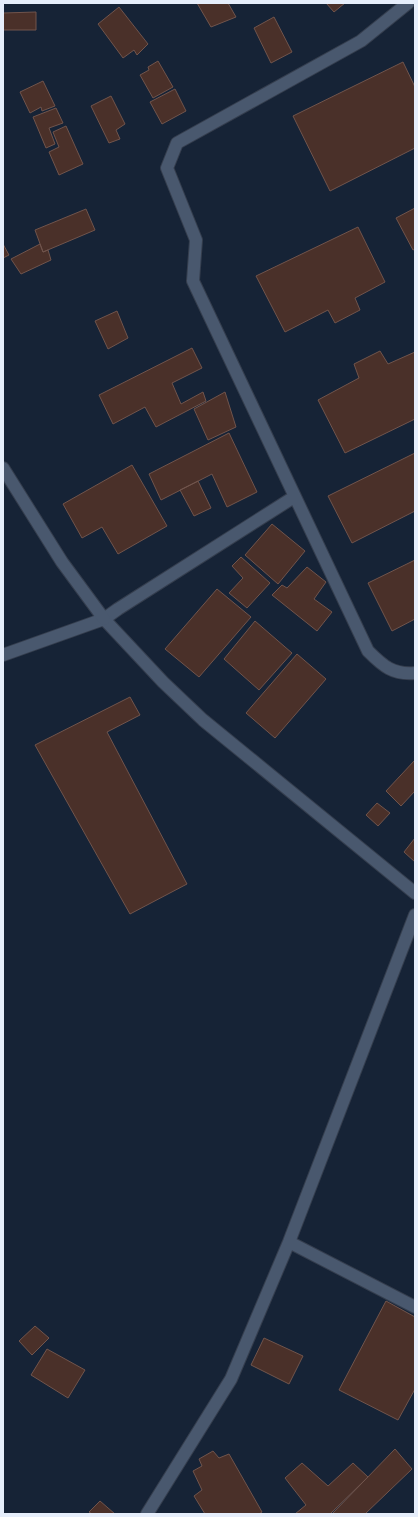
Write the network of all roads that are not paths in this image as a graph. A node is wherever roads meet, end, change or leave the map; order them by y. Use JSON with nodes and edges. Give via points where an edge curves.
{"nodes":[{"id":1,"x":408,"y":3,"type":"edge"},
{"id":2,"x":3,"y":468,"type":"edge"},
{"id":3,"x":294,"y":497,"type":"junction"},
{"id":4,"x":104,"y":619,"type":"junction"},
{"id":5,"x":3,"y":655,"type":"edge"},
{"id":6,"x":415,"y":673,"type":"edge"},
{"id":7,"x":415,"y":893,"type":"edge"},
{"id":8,"x":415,"y":915,"type":"edge"},
{"id":9,"x":289,"y":1242,"type":"junction"},
{"id":10,"x":415,"y":1307,"type":"edge"},
{"id":11,"x":147,"y":1514,"type":"edge"}],
"edges":[{"from":1,"to":3,"type":"street","via":[[361,41],[176,143],[167,168],[196,240],[193,281]]},
{"from":2,"to":4,"type":"street","via":[[62,562]]},
{"from":3,"to":4,"type":"street"},
{"from":3,"to":6,"type":"street","via":[[368,651],[383,666],[403,674]]},
{"from":4,"to":5,"type":"street"},
{"from":4,"to":7,"type":"street","via":[[203,720]]},
{"from":8,"to":9,"type":"street"},
{"from":9,"to":10,"type":"street"},
{"from":9,"to":11,"type":"street","via":[[231,1379]]}]}
